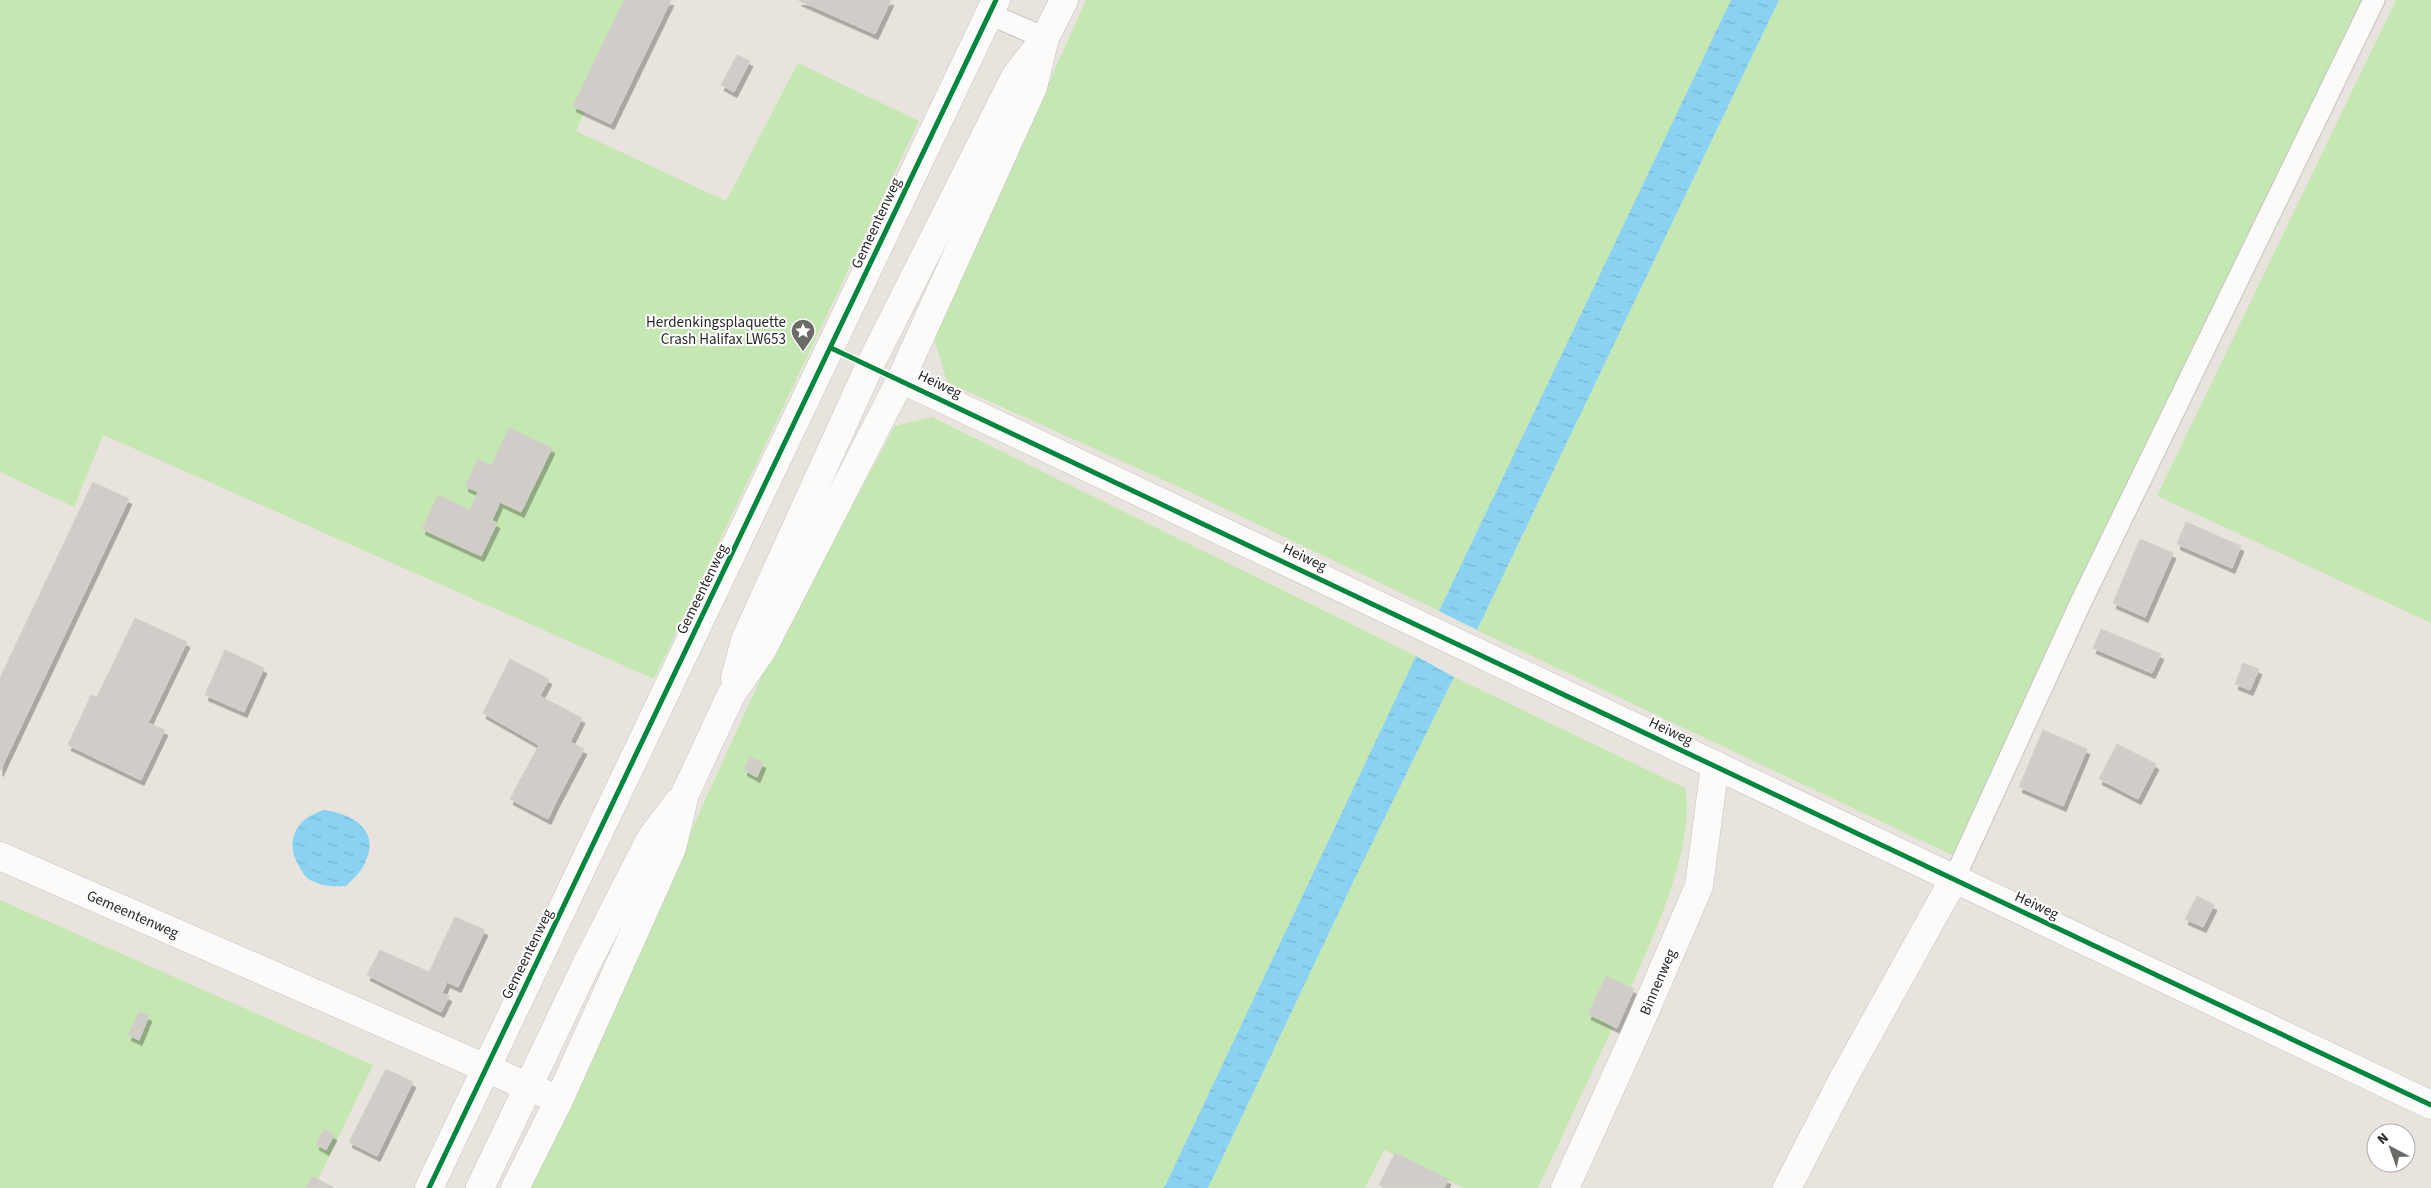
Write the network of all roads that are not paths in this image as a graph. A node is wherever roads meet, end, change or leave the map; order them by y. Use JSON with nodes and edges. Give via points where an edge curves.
{"nodes":[{"id":1,"x":1064,"y":0,"type":"edge"},
{"id":2,"x":2374,"y":0,"type":"edge"},
{"id":3,"x":993,"y":7,"type":"edge"},
{"id":4,"x":1045,"y":38,"type":"junction"},
{"id":5,"x":901,"y":379,"type":"junction"},
{"id":6,"x":731,"y":695,"type":"junction"},
{"id":7,"x":1715,"y":765,"type":"junction"},
{"id":8,"x":685,"y":794,"type":"junction"},
{"id":9,"x":0,"y":856,"type":"edge"},
{"id":10,"x":1954,"y":880,"type":"junction"},
{"id":11,"x":487,"y":1067,"type":"junction"},
{"id":12,"x":528,"y":1085,"type":"junction"},
{"id":13,"x":559,"y":1100,"type":"junction"},
{"id":14,"x":2431,"y":1105,"type":"edge"},
{"id":15,"x":429,"y":1188,"type":"edge"},
{"id":16,"x":480,"y":1188,"type":"edge"},
{"id":17,"x":514,"y":1188,"type":"edge"},
{"id":18,"x":1564,"y":1188,"type":"edge"},
{"id":19,"x":1787,"y":1188,"type":"edge"}],
"edges":[{"from":1,"to":4,"type":"street"},
{"from":2,"to":10,"type":"lane","via":[[2080,604]]},
{"from":3,"to":4,"type":"lane"},
{"from":3,"to":11,"type":"street","name":"Gemeentenweg"},
{"from":4,"to":5,"type":"street","via":[[1033,87]]},
{"from":4,"to":6,"type":"street","via":[[1015,77],[870,366],[745,640]]},
{"from":5,"to":6,"type":"street","via":[[762,650]]},
{"from":5,"to":7,"type":"street","name":"Heiweg"},
{"from":6,"to":8,"type":"street"},
{"from":7,"to":10,"type":"street","name":"Heiweg"},
{"from":7,"to":18,"type":"street","name":"Binnenweg","via":[[1700,886]]},
{"from":8,"to":12,"type":"street","via":[[651,838]]},
{"from":8,"to":13,"type":"street","via":[[672,848]]},
{"from":9,"to":11,"type":"street","name":"Gemeentenweg"},
{"from":10,"to":14,"type":"street","name":"Heiweg"},
{"from":10,"to":19,"type":"street","via":[[1842,1081]]},
{"from":11,"to":12,"type":"street","name":"Gemeentenweg"},
{"from":11,"to":15,"type":"street","name":"Gemeentenweg"},
{"from":12,"to":13,"type":"street","name":"Gemeentenweg"},
{"from":12,"to":16,"type":"street"},
{"from":13,"to":17,"type":"street"}]}
